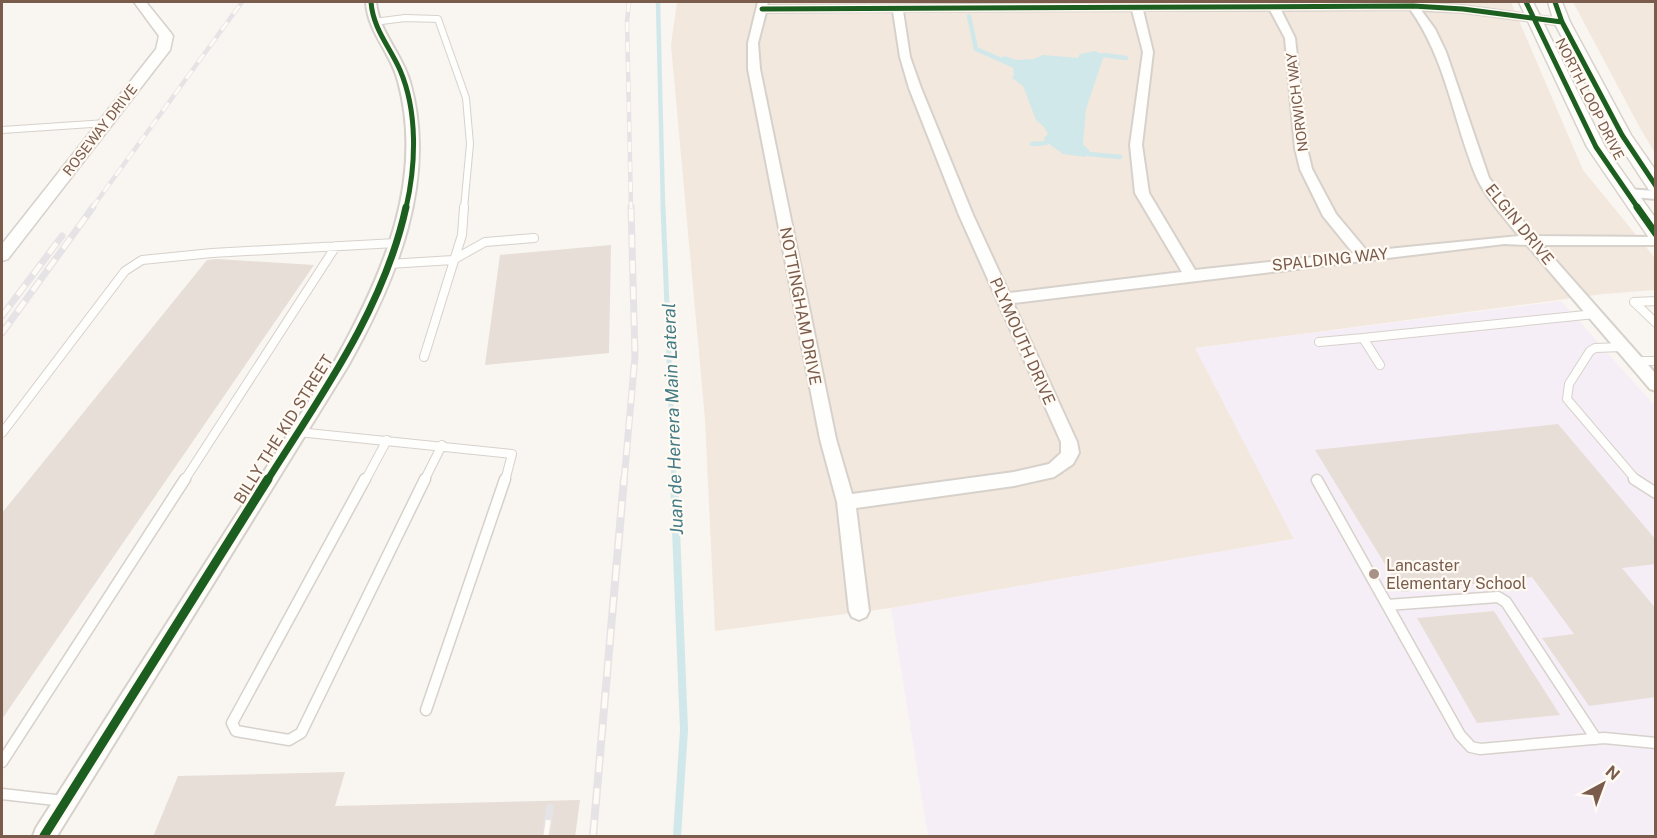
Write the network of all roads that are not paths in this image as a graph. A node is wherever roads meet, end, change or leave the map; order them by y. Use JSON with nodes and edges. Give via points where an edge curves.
{"nodes":[{"id":1,"x":140,"y":2,"type":"edge"},
{"id":2,"x":371,"y":2,"type":"edge"},
{"id":3,"x":1555,"y":2,"type":"edge"},
{"id":4,"x":762,"y":5,"type":"edge"},
{"id":5,"x":1413,"y":6,"type":"junction"},
{"id":6,"x":1274,"y":7,"type":"junction"},
{"id":7,"x":1137,"y":8,"type":"junction"},
{"id":8,"x":898,"y":9,"type":"junction"},
{"id":9,"x":1530,"y":10,"type":"edge"},
{"id":10,"x":374,"y":22,"type":"junction"},
{"id":11,"x":1562,"y":22,"type":"junction"},
{"id":12,"x":106,"y":123,"type":"junction"},
{"id":13,"x":2,"y":130,"type":"edge"},
{"id":14,"x":1656,"y":186,"type":"edge"},
{"id":15,"x":1626,"y":193,"type":"junction"},
{"id":16,"x":1656,"y":195,"type":"edge"},
{"id":17,"x":1656,"y":234,"type":"edge"},
{"id":18,"x":534,"y":238,"type":"dead end"},
{"id":19,"x":1532,"y":239,"type":"junction"},
{"id":20,"x":1656,"y":241,"type":"edge"},
{"id":21,"x":396,"y":243,"type":"junction"},
{"id":22,"x":336,"y":246,"type":"junction"},
{"id":23,"x":2,"y":255,"type":"edge"},
{"id":24,"x":1363,"y":255,"type":"junction"},
{"id":25,"x":453,"y":260,"type":"junction"},
{"id":26,"x":388,"y":264,"type":"junction"},
{"id":27,"x":1191,"y":275,"type":"junction"},
{"id":28,"x":1005,"y":299,"type":"junction"},
{"id":29,"x":1656,"y":301,"type":"edge"},
{"id":30,"x":1595,"y":314,"type":"junction"},
{"id":31,"x":1656,"y":324,"type":"edge"},
{"id":32,"x":1363,"y":338,"type":"junction"},
{"id":33,"x":1319,"y":342,"type":"dead end"},
{"id":34,"x":1623,"y":347,"type":"junction"},
{"id":35,"x":424,"y":357,"type":"dead end"},
{"id":36,"x":1635,"y":361,"type":"junction"},
{"id":37,"x":1656,"y":361,"type":"edge"},
{"id":38,"x":1380,"y":365,"type":"dead end"},
{"id":39,"x":1655,"y":384,"type":"edge"},
{"id":40,"x":298,"y":432,"type":"junction"},
{"id":41,"x":2,"y":433,"type":"edge"},
{"id":42,"x":387,"y":440,"type":"junction"},
{"id":43,"x":442,"y":445,"type":"junction"},
{"id":44,"x":1317,"y":480,"type":"dead end"},
{"id":45,"x":1656,"y":493,"type":"edge"},
{"id":46,"x":846,"y":502,"type":"junction"},
{"id":47,"x":1387,"y":605,"type":"junction"},
{"id":48,"x":859,"y":611,"type":"dead end"},
{"id":49,"x":426,"y":710,"type":"dead end"},
{"id":50,"x":1596,"y":739,"type":"junction"},
{"id":51,"x":1656,"y":743,"type":"edge"},
{"id":52,"x":2,"y":762,"type":"edge"},
{"id":53,"x":2,"y":794,"type":"edge"},
{"id":54,"x":65,"y":801,"type":"junction"},
{"id":55,"x":44,"y":837,"type":"edge"}],
"edges":[{"from":1,"to":12,"type":"street","name":"ROSEWAY DRIVE","via":[[160,26],[165,43]]},
{"from":2,"to":10,"type":"street","name":"BILLY THE KID STREET"},
{"from":3,"to":11,"type":"main road","name":"NORTH LOOP DRIVE"},
{"from":4,"to":8,"type":"street"},
{"from":4,"to":46,"type":"street","name":"NOTTINGHAM DRIVE","via":[[753,44],[754,69],[828,439]]},
{"from":5,"to":6,"type":"street"},
{"from":5,"to":9,"type":"street"},
{"from":5,"to":19,"type":"street","name":"ELGIN DRIVE","via":[[1441,52],[1483,178]]},
{"from":6,"to":7,"type":"street"},
{"from":6,"to":24,"type":"street","name":"NORWICH WAY","via":[[1290,38],[1306,169],[1330,216]]},
{"from":7,"to":8,"type":"street"},
{"from":7,"to":27,"type":"street","via":[[1148,52],[1136,145],[1142,193]]},
{"from":8,"to":28,"type":"street","name":"PLYMOUTH DRIVE","via":[[904,57],[915,88],[966,216]]},
{"from":9,"to":11,"type":"street"},
{"from":9,"to":15,"type":"main road","name":"NORTH LOOP DRIVE","via":[[1596,147]]},
{"from":10,"to":21,"type":"street","name":"BILLY THE KID STREET","via":[[404,78],[413,118],[412,180]]},
{"from":10,"to":25,"type":"lane","via":[[434,17],[441,22],[466,98],[470,144],[462,235]]},
{"from":11,"to":14,"type":"main road","name":"NORTH LOOP DRIVE","via":[[1622,135]]},
{"from":12,"to":13,"type":"lane"},
{"from":12,"to":23,"type":"street","name":"ROSEWAY DRIVE"},
{"from":15,"to":16,"type":"street"},
{"from":15,"to":17,"type":"main road","name":"NORTH LOOP DRIVE"},
{"from":18,"to":25,"type":"lane","via":[[485,242]]},
{"from":19,"to":20,"type":"street","name":"SPALDING WAY"},
{"from":19,"to":24,"type":"street","name":"SPALDING WAY"},
{"from":19,"to":30,"type":"street","name":"ELGIN DRIVE"},
{"from":21,"to":22,"type":"lane"},
{"from":21,"to":26,"type":"street","name":"BILLY THE KID STREET"},
{"from":22,"to":41,"type":"lane","via":[[212,253],[142,260],[132,265]]},
{"from":22,"to":52,"type":"lane"},
{"from":24,"to":27,"type":"street","name":"SPALDING WAY"},
{"from":25,"to":26,"type":"lane"},
{"from":25,"to":35,"type":"lane"},
{"from":26,"to":40,"type":"street","name":"BILLY THE KID STREET","via":[[373,309]]},
{"from":27,"to":28,"type":"street","name":"SPALDING WAY"},
{"from":28,"to":46,"type":"street","name":"PLYMOUTH DRIVE","via":[[1069,442],[1067,459],[1054,470],[1014,479]]},
{"from":29,"to":31,"type":"lane","via":[[1634,302]]},
{"from":30,"to":32,"type":"lane"},
{"from":30,"to":34,"type":"street","name":"ELGIN DRIVE"},
{"from":32,"to":33,"type":"lane"},
{"from":32,"to":38,"type":"lane"},
{"from":34,"to":36,"type":"street","name":"ELGIN DRIVE"},
{"from":34,"to":45,"type":"lane","via":[[1590,351],[1569,384],[1567,399],[1632,478]]},
{"from":36,"to":37,"type":"lane"},
{"from":36,"to":39,"type":"street","name":"ELGIN DRIVE"},
{"from":40,"to":42,"type":"lane"},
{"from":40,"to":54,"type":"street","name":"BILLY THE KID STREET"},
{"from":42,"to":43,"type":"lane"},
{"from":42,"to":43,"type":"lane","via":[[232,723],[236,731],[289,740],[301,733]]},
{"from":43,"to":49,"type":"lane","via":[[508,452],[513,457]]},
{"from":44,"to":47,"type":"lane"},
{"from":46,"to":48,"type":"street","name":"NOTTINGHAM DRIVE"},
{"from":47,"to":50,"type":"lane","via":[[1498,597],[1506,602]]},
{"from":47,"to":50,"type":"lane","via":[[1460,735],[1471,747]]},
{"from":50,"to":51,"type":"lane"},
{"from":53,"to":54,"type":"lane"},
{"from":54,"to":55,"type":"street","name":"BILLY THE KID STREET"}]}
